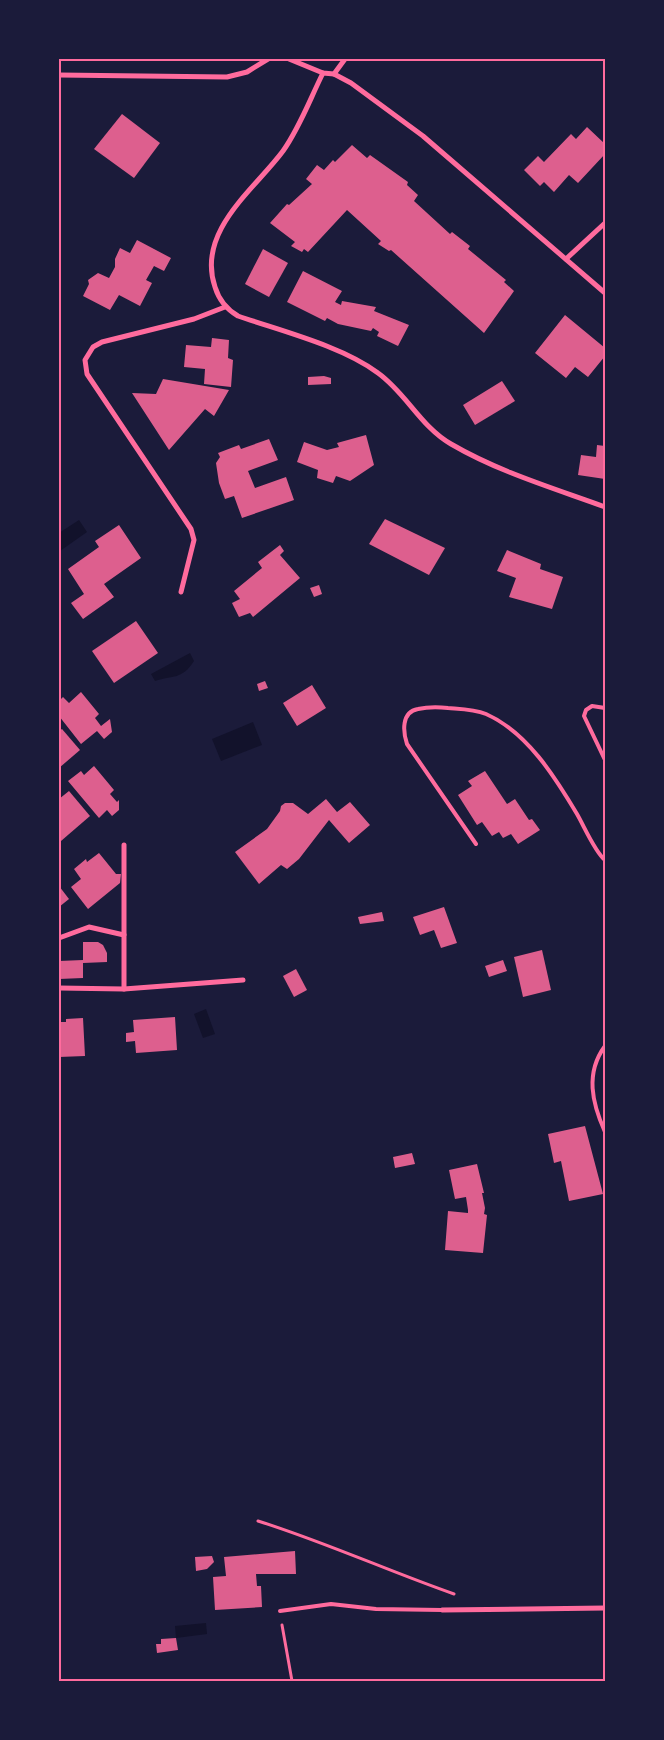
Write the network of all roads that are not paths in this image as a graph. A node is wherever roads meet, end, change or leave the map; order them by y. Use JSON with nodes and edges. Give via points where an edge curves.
{"nodes":[{"id":1,"x":268,"y":59,"type":"edge"},
{"id":2,"x":288,"y":59,"type":"edge"},
{"id":3,"x":345,"y":59,"type":"edge"},
{"id":4,"x":323,"y":73,"type":"junction"},
{"id":5,"x":334,"y":74,"type":"junction"},
{"id":6,"x":59,"y":75,"type":"edge"},
{"id":7,"x":605,"y":223,"type":"edge"},
{"id":8,"x":566,"y":259,"type":"junction"},
{"id":9,"x":605,"y":293,"type":"edge"},
{"id":10,"x":225,"y":307,"type":"junction"},
{"id":11,"x":605,"y":507,"type":"edge"},
{"id":12,"x":181,"y":592,"type":"dead end"},
{"id":13,"x":605,"y":708,"type":"edge"},
{"id":14,"x":605,"y":760,"type":"edge"},
{"id":15,"x":476,"y":844,"type":"dead end"},
{"id":16,"x":124,"y":845,"type":"dead end"},
{"id":17,"x":605,"y":860,"type":"edge"},
{"id":18,"x":124,"y":934,"type":"junction"},
{"id":19,"x":59,"y":938,"type":"edge"},
{"id":20,"x":243,"y":980,"type":"dead end"},
{"id":21,"x":59,"y":988,"type":"edge"},
{"id":22,"x":124,"y":990,"type":"junction"},
{"id":23,"x":605,"y":1046,"type":"edge"},
{"id":24,"x":605,"y":1132,"type":"edge"},
{"id":25,"x":605,"y":1608,"type":"edge"},
{"id":26,"x":442,"y":1610,"type":"joint"},
{"id":27,"x":280,"y":1611,"type":"road end"}],
"edges":[{"from":1,"to":6,"type":"street","via":[[247,72],[227,77]]},
{"from":2,"to":4,"type":"street"},
{"from":3,"to":5,"type":"street"},
{"from":4,"to":5,"type":"street"},
{"from":4,"to":10,"type":"street","via":[[292,137],[223,224],[216,243],[212,278]]},
{"from":5,"to":8,"type":"street","via":[[423,136]]},
{"from":7,"to":8,"type":"street"},
{"from":8,"to":9,"type":"street"},
{"from":10,"to":11,"type":"street","via":[[238,316],[342,353],[368,366],[389,381],[434,431],[458,448],[500,469]]},
{"from":10,"to":12,"type":"street","via":[[194,319],[102,342],[85,360],[87,374],[191,529],[194,540]]},
{"from":13,"to":14,"type":"lane","via":[[592,706],[584,716]]},
{"from":15,"to":17,"type":"lane","via":[[407,744],[405,721],[409,713],[417,709],[467,709],[486,714],[513,731],[524,740],[564,791]]},
{"from":16,"to":18,"type":"street"},
{"from":18,"to":19,"type":"street","via":[[89,927]]},
{"from":18,"to":22,"type":"street"},
{"from":20,"to":22,"type":"street"},
{"from":21,"to":22,"type":"street"},
{"from":23,"to":24,"type":"lane","via":[[596,1064],[592,1088]]},
{"from":25,"to":26,"type":"street"},
{"from":26,"to":27,"type":"lane","via":[[376,1609],[331,1604]]}]}
